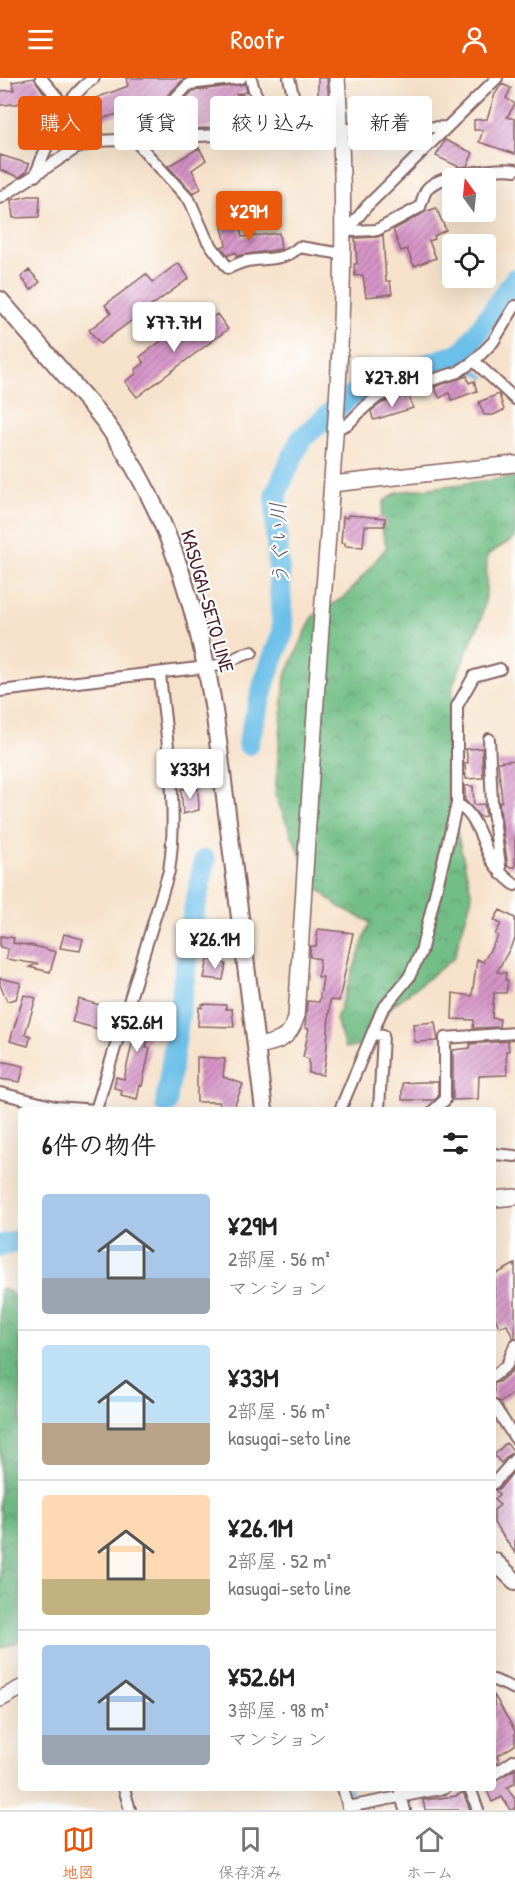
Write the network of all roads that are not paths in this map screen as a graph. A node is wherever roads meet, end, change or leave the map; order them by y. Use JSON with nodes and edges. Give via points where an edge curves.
{"nodes":[{"id":1,"x":41,"y":78,"type":"edge"},
{"id":2,"x":94,"y":78,"type":"edge"},
{"id":3,"x":241,"y":78,"type":"edge"},
{"id":4,"x":250,"y":78,"type":"edge"},
{"id":5,"x":289,"y":78,"type":"edge"},
{"id":6,"x":337,"y":78,"type":"edge"},
{"id":7,"x":497,"y":78,"type":"edge"},
{"id":8,"x":187,"y":81,"type":"edge"},
{"id":9,"x":56,"y":96,"type":"edge"},
{"id":10,"x":74,"y":96,"type":"edge"},
{"id":11,"x":176,"y":96,"type":"edge"},
{"id":12,"x":256,"y":96,"type":"edge"},
{"id":13,"x":293,"y":96,"type":"edge"},
{"id":14,"x":336,"y":113,"type":"edge"},
{"id":15,"x":339,"y":113,"type":"junction"},
{"id":16,"x":447,"y":127,"type":"junction"},
{"id":17,"x":341,"y":129,"type":"junction"},
{"id":18,"x":198,"y":136,"type":"edge"},
{"id":19,"x":114,"y":140,"type":"edge"},
{"id":20,"x":46,"y":150,"type":"edge"},
{"id":21,"x":144,"y":150,"type":"edge"},
{"id":22,"x":515,"y":170,"type":"edge"},
{"id":23,"x":34,"y":176,"type":"junction"},
{"id":24,"x":0,"y":198,"type":"edge"},
{"id":25,"x":345,"y":233,"type":"junction"},
{"id":26,"x":343,"y":254,"type":"junction"},
{"id":27,"x":0,"y":300,"type":"edge"},
{"id":28,"x":515,"y":306,"type":"edge"},
{"id":29,"x":474,"y":361,"type":"junction"},
{"id":30,"x":515,"y":399,"type":"edge"},
{"id":31,"x":336,"y":429,"type":"junction"},
{"id":32,"x":515,"y":464,"type":"edge"},
{"id":33,"x":332,"y":483,"type":"junction"},
{"id":34,"x":252,"y":652,"type":"dead end"},
{"id":35,"x":207,"y":667,"type":"junction"},
{"id":36,"x":500,"y":669,"type":"dead end"},
{"id":37,"x":160,"y":674,"type":"junction"},
{"id":38,"x":0,"y":692,"type":"edge"},
{"id":39,"x":489,"y":739,"type":"dead end"},
{"id":40,"x":457,"y":804,"type":"junction"},
{"id":41,"x":501,"y":874,"type":"junction"},
{"id":42,"x":515,"y":885,"type":"edge"},
{"id":43,"x":515,"y":1033,"type":"edge"},
{"id":44,"x":373,"y":1034,"type":"junction"},
{"id":45,"x":256,"y":1046,"type":"junction"},
{"id":46,"x":0,"y":1093,"type":"edge"},
{"id":47,"x":56,"y":1107,"type":"edge"},
{"id":48,"x":97,"y":1107,"type":"edge"},
{"id":49,"x":264,"y":1107,"type":"edge"},
{"id":50,"x":341,"y":1107,"type":"edge"},
{"id":51,"x":379,"y":1107,"type":"edge"},
{"id":52,"x":437,"y":1107,"type":"edge"},
{"id":53,"x":496,"y":1154,"type":"edge"},
{"id":54,"x":515,"y":1156,"type":"edge"},
{"id":55,"x":515,"y":1197,"type":"edge"},
{"id":56,"x":496,"y":1199,"type":"edge"},
{"id":57,"x":515,"y":1345,"type":"edge"},
{"id":58,"x":496,"y":1374,"type":"edge"},
{"id":59,"x":496,"y":1409,"type":"edge"},
{"id":60,"x":515,"y":1438,"type":"edge"},
{"id":61,"x":515,"y":1459,"type":"edge"},
{"id":62,"x":496,"y":1481,"type":"edge"},
{"id":63,"x":496,"y":1681,"type":"edge"},
{"id":64,"x":18,"y":1689,"type":"edge"},
{"id":65,"x":515,"y":1689,"type":"edge"},
{"id":66,"x":0,"y":1698,"type":"edge"},
{"id":67,"x":515,"y":1760,"type":"edge"},
{"id":68,"x":496,"y":1773,"type":"edge"},
{"id":69,"x":124,"y":1791,"type":"edge"},
{"id":70,"x":344,"y":1791,"type":"edge"},
{"id":71,"x":418,"y":1791,"type":"edge"},
{"id":72,"x":471,"y":1791,"type":"edge"},
{"id":73,"x":400,"y":1793,"type":"edge"},
{"id":74,"x":348,"y":1809,"type":"edge"},
{"id":75,"x":130,"y":1810,"type":"edge"},
{"id":76,"x":405,"y":1810,"type":"edge"},
{"id":77,"x":478,"y":1810,"type":"edge"}],
"edges":[{"from":1,"to":9,"type":"street"},
{"from":2,"to":10,"type":"street"},
{"from":3,"to":8,"type":"street"},
{"from":4,"to":12,"type":"street"},
{"from":5,"to":13,"type":"street"},
{"from":6,"to":15,"type":"street"},
{"from":7,"to":16,"type":"street"},
{"from":8,"to":11,"type":"street"},
{"from":14,"to":15,"type":"street"},
{"from":15,"to":17,"type":"street"},
{"from":16,"to":17,"type":"street"},
{"from":16,"to":25,"type":"street"},
{"from":17,"to":18,"type":"street"},
{"from":17,"to":25,"type":"street"},
{"from":19,"to":23,"type":"street","via":[[75,149]]},
{"from":20,"to":23,"type":"street"},
{"from":21,"to":26,"type":"street","via":[[190,201],[207,240],[228,268],[292,254],[299,247]]},
{"from":22,"to":25,"type":"street","via":[[503,168],[441,180],[427,188],[420,207],[386,226]]},
{"from":23,"to":24,"type":"street"},
{"from":25,"to":26,"type":"street"},
{"from":26,"to":31,"type":"street"},
{"from":27,"to":35,"type":"main road","name":"KASUGAI-SETO LINE","via":[[106,424],[138,472],[182,573]]},
{"from":28,"to":29,"type":"street","via":[[493,342]]},
{"from":29,"to":30,"type":"street"},
{"from":29,"to":31,"type":"street","via":[[458,372],[379,396],[348,424]]},
{"from":31,"to":33,"type":"street"},
{"from":32,"to":33,"type":"street"},
{"from":33,"to":45,"type":"street","via":[[296,1018],[293,1030],[280,1040]]},
{"from":34,"to":35,"type":"street"},
{"from":35,"to":37,"type":"street"},
{"from":35,"to":45,"type":"main road","name":"KASUGAI-SETO LINE"},
{"from":36,"to":40,"type":"street","via":[[474,676],[457,706]]},
{"from":37,"to":38,"type":"street"},
{"from":37,"to":48,"type":"street","via":[[172,854]]},
{"from":39,"to":41,"type":"street"},
{"from":40,"to":41,"type":"street","via":[[468,810]]},
{"from":40,"to":44,"type":"street","via":[[421,952],[409,976],[382,1011]]},
{"from":41,"to":42,"type":"street"},
{"from":43,"to":52,"type":"street","via":[[445,1038],[445,1100]]},
{"from":44,"to":50,"type":"street"},
{"from":44,"to":51,"type":"street","via":[[383,1035]]},
{"from":45,"to":49,"type":"main road","name":"KASUGAI-SETO LINE"},
{"from":46,"to":47,"type":"street"},
{"from":53,"to":54,"type":"street"},
{"from":55,"to":56,"type":"street"},
{"from":57,"to":58,"type":"street","via":[[507,1365]]},
{"from":59,"to":60,"type":"street"},
{"from":61,"to":62,"type":"street"},
{"from":63,"to":65,"type":"street"},
{"from":64,"to":66,"type":"street"},
{"from":67,"to":68,"type":"street"},
{"from":69,"to":75,"type":"street"},
{"from":70,"to":74,"type":"street"},
{"from":71,"to":73,"type":"street"},
{"from":72,"to":77,"type":"street"},
{"from":73,"to":74,"type":"street"},
{"from":73,"to":76,"type":"street"}]}
